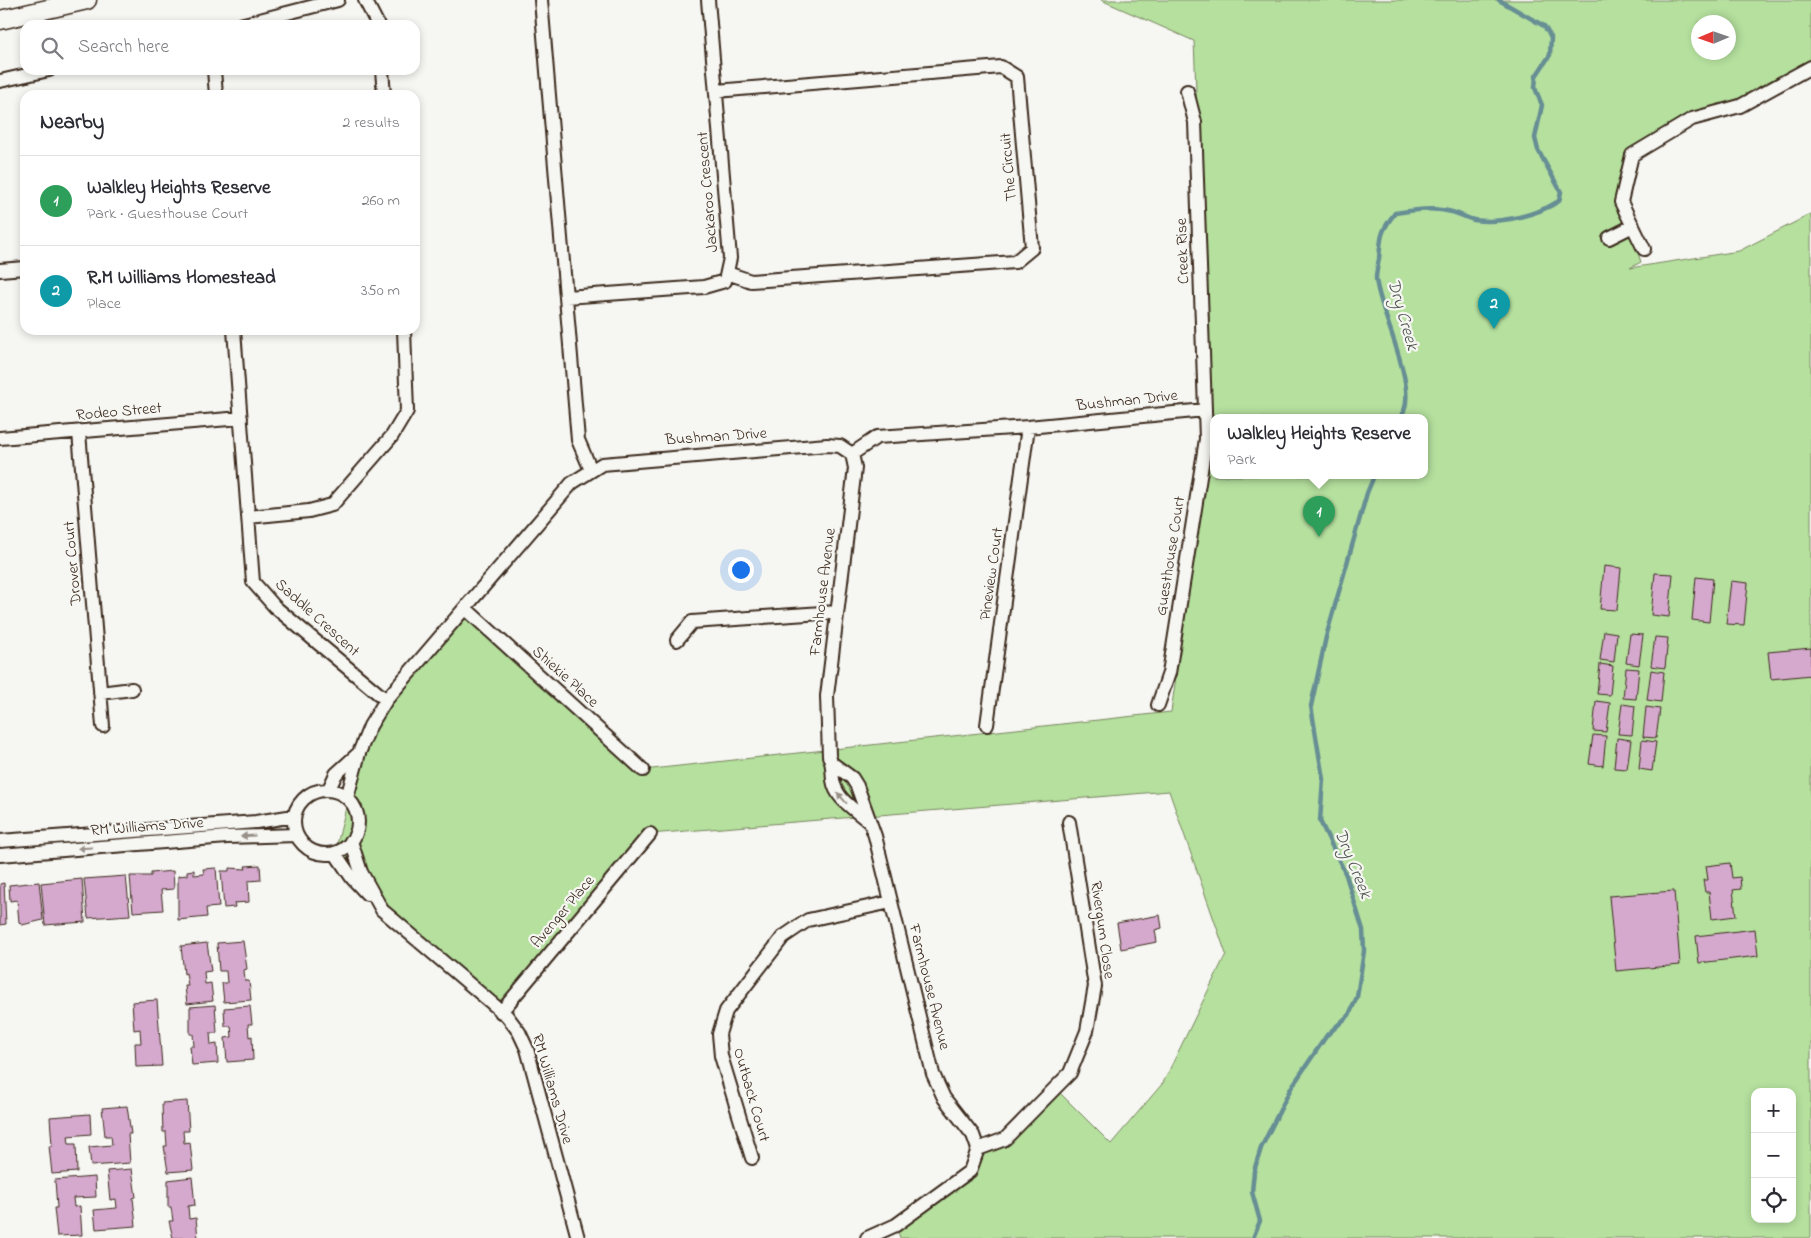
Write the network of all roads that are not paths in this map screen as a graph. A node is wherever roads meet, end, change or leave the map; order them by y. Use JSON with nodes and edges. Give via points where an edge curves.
{"nodes":[{"id":1,"x":87,"y":0,"type":"edge"},
{"id":2,"x":338,"y":0,"type":"edge"},
{"id":3,"x":365,"y":0,"type":"edge"},
{"id":4,"x":541,"y":0,"type":"edge"},
{"id":5,"x":708,"y":0,"type":"edge"},
{"id":6,"x":0,"y":20,"type":"edge"},
{"id":7,"x":260,"y":20,"type":"edge"},
{"id":8,"x":375,"y":20,"type":"edge"},
{"id":9,"x":1811,"y":67,"type":"edge"},
{"id":10,"x":27,"y":75,"type":"edge"},
{"id":11,"x":214,"y":75,"type":"edge"},
{"id":12,"x":382,"y":75,"type":"edge"},
{"id":13,"x":0,"y":81,"type":"edge"},
{"id":14,"x":216,"y":90,"type":"edge"},
{"id":15,"x":384,"y":90,"type":"edge"},
{"id":16,"x":716,"y":91,"type":"junction"},
{"id":17,"x":1187,"y":92,"type":"dead end"},
{"id":18,"x":1633,"y":226,"type":"junction"},
{"id":19,"x":1609,"y":238,"type":"dead end"},
{"id":20,"x":1644,"y":249,"type":"dead end"},
{"id":21,"x":20,"y":268,"type":"edge"},
{"id":22,"x":0,"y":270,"type":"edge"},
{"id":23,"x":727,"y":273,"type":"junction"},
{"id":24,"x":566,"y":297,"type":"junction"},
{"id":25,"x":234,"y":335,"type":"edge"},
{"id":26,"x":404,"y":335,"type":"edge"},
{"id":27,"x":1205,"y":410,"type":"junction"},
{"id":28,"x":241,"y":418,"type":"junction"},
{"id":29,"x":1028,"y":427,"type":"junction"},
{"id":30,"x":78,"y":432,"type":"junction"},
{"id":31,"x":0,"y":438,"type":"edge"},
{"id":32,"x":852,"y":454,"type":"junction"},
{"id":33,"x":591,"y":470,"type":"junction"},
{"id":34,"x":248,"y":517,"type":"junction"},
{"id":35,"x":466,"y":608,"type":"junction"},
{"id":36,"x":837,"y":612,"type":"junction"},
{"id":37,"x":677,"y":640,"type":"dead end"},
{"id":38,"x":132,"y":689,"type":"dead end"},
{"id":39,"x":100,"y":693,"type":"junction"},
{"id":40,"x":386,"y":700,"type":"junction"},
{"id":41,"x":1158,"y":705,"type":"dead end"},
{"id":42,"x":103,"y":726,"type":"dead end"},
{"id":43,"x":987,"y":726,"type":"dead end"},
{"id":44,"x":359,"y":752,"type":"junction"},
{"id":45,"x":833,"y":764,"type":"junction"},
{"id":46,"x":642,"y":770,"type":"dead end"},
{"id":47,"x":329,"y":789,"type":"junction"},
{"id":48,"x":348,"y":798,"type":"junction"},
{"id":49,"x":294,"y":816,"type":"junction"},
{"id":50,"x":869,"y":822,"type":"junction"},
{"id":51,"x":1069,"y":822,"type":"dead end"},
{"id":52,"x":650,"y":834,"type":"dead end"},
{"id":53,"x":296,"y":835,"type":"junction"},
{"id":54,"x":0,"y":841,"type":"edge"},
{"id":55,"x":352,"y":841,"type":"junction"},
{"id":56,"x":335,"y":853,"type":"junction"},
{"id":57,"x":0,"y":855,"type":"edge"},
{"id":58,"x":375,"y":901,"type":"junction"},
{"id":59,"x":891,"y":902,"type":"junction"},
{"id":60,"x":501,"y":1012,"type":"junction"},
{"id":61,"x":978,"y":1149,"type":"junction"},
{"id":62,"x":752,"y":1158,"type":"dead end"},
{"id":63,"x":896,"y":1225,"type":"junction"},
{"id":64,"x":575,"y":1235,"type":"edge"},
{"id":65,"x":867,"y":1238,"type":"edge"},
{"id":66,"x":900,"y":1238,"type":"edge"}],
"edges":[{"from":1,"to":6,"type":"main road"},
{"from":2,"to":7,"type":"street"},
{"from":3,"to":8,"type":"street"},
{"from":4,"to":24,"type":"street"},
{"from":5,"to":16,"type":"street","name":"Jackaroo Crescent"},
{"from":9,"to":18,"type":"street","via":[[1740,106],[1692,119],[1632,155],[1621,202]]},
{"from":10,"to":13,"type":"street"},
{"from":11,"to":14,"type":"street"},
{"from":12,"to":15,"type":"street"},
{"from":16,"to":23,"type":"street","name":"Jackaroo Crescent","via":[[730,258]]},
{"from":16,"to":23,"type":"street","name":"The Circuit","via":[[1001,66],[1017,77],[1032,248],[1015,262],[751,281]]},
{"from":17,"to":27,"type":"street","name":"Creek Rise","via":[[1195,122]]},
{"from":18,"to":19,"type":"street"},
{"from":18,"to":20,"type":"street"},
{"from":21,"to":22,"type":"street"},
{"from":23,"to":24,"type":"street","name":"Jackaroo Crescent","via":[[725,281],[704,287]]},
{"from":24,"to":33,"type":"street","via":[[578,440]]},
{"from":25,"to":28,"type":"street","name":"Saddle Crescent"},
{"from":26,"to":34,"type":"street","via":[[408,411],[392,436],[332,506]]},
{"from":27,"to":29,"type":"street","name":"Bushman Drive"},
{"from":27,"to":41,"type":"street","name":"Guesthouse Court","via":[[1205,449],[1169,674]]},
{"from":28,"to":30,"type":"street","name":"Rodeo Street"},
{"from":28,"to":34,"type":"street","name":"Saddle Crescent"},
{"from":29,"to":32,"type":"street","name":"Bushman Drive","via":[[877,437]]},
{"from":29,"to":43,"type":"street","name":"Pineview Court"},
{"from":30,"to":31,"type":"street","name":"Rodeo Street"},
{"from":30,"to":39,"type":"street","name":"Drover Court"},
{"from":32,"to":33,"type":"street","name":"Bushman Drive","via":[[840,446],[827,445],[628,460],[602,464]]},
{"from":32,"to":36,"type":"street","name":"Farmhouse Avenue","via":[[855,468]]},
{"from":33,"to":35,"type":"street","name":"Bushman Drive","via":[[572,483]]},
{"from":34,"to":40,"type":"street","name":"Saddle Crescent","via":[[253,582],[274,607]]},
{"from":35,"to":40,"type":"street","name":"Bushman Drive"},
{"from":35,"to":46,"type":"street","name":"Shiekie Place"},
{"from":36,"to":37,"type":"street","via":[[692,622]]},
{"from":36,"to":45,"type":"street","name":"Farmhouse Avenue","via":[[827,696],[829,756]]},
{"from":38,"to":39,"type":"street"},
{"from":39,"to":42,"type":"street","name":"Drover Court"},
{"from":40,"to":44,"type":"street","name":"Bushman Drive"},
{"from":44,"to":47,"type":"street","name":"Bushman Drive","via":[[336,774]]},
{"from":44,"to":48,"type":"street","name":"Bushman Drive"},
{"from":45,"to":50,"type":"street","name":"Farmhouse Avenue","via":[[853,780]]},
{"from":50,"to":45,"type":"street","name":"Farmhouse Avenue","one_way":true,"via":[[840,797],[833,779]]},
{"from":47,"to":48,"type":"street"},
{"from":47,"to":49,"type":"street","via":[[308,794],[298,804]]},
{"from":48,"to":55,"type":"street","via":[[358,820]]},
{"from":49,"to":53,"type":"street"},
{"from":49,"to":54,"type":"street","name":"RM Williams Drive","via":[[256,822]]},
{"from":50,"to":59,"type":"street","name":"Farmhouse Avenue"},
{"from":51,"to":61,"type":"street","name":"Rivergum Close","via":[[1095,986],[1087,1031],[1070,1073],[1005,1139]]},
{"from":52,"to":60,"type":"street","name":"Avenger Place"},
{"from":53,"to":56,"type":"street","via":[[309,850]]},
{"from":53,"to":57,"type":"street","name":"RM Williams Drive","one_way":true,"via":[[227,837]]},
{"from":55,"to":56,"type":"street"},
{"from":55,"to":58,"type":"street","name":"RM Williams Drive","via":[[360,872]]},
{"from":56,"to":58,"type":"street","name":"RM Williams Drive","via":[[352,878]]},
{"from":58,"to":60,"type":"street","name":"RM Williams Drive"},
{"from":59,"to":61,"type":"street","name":"Farmhouse Avenue","via":[[933,1074],[944,1098],[973,1134]]},
{"from":59,"to":62,"type":"street","name":"Outback Court","via":[[808,920],[783,936],[726,1011],[719,1034],[721,1056]]},
{"from":60,"to":64,"type":"street","name":"RM Williams Drive","via":[[519,1032],[527,1049]]},
{"from":61,"to":63,"type":"street","via":[[970,1171]]},
{"from":63,"to":65,"type":"street"},
{"from":63,"to":66,"type":"street"}]}
